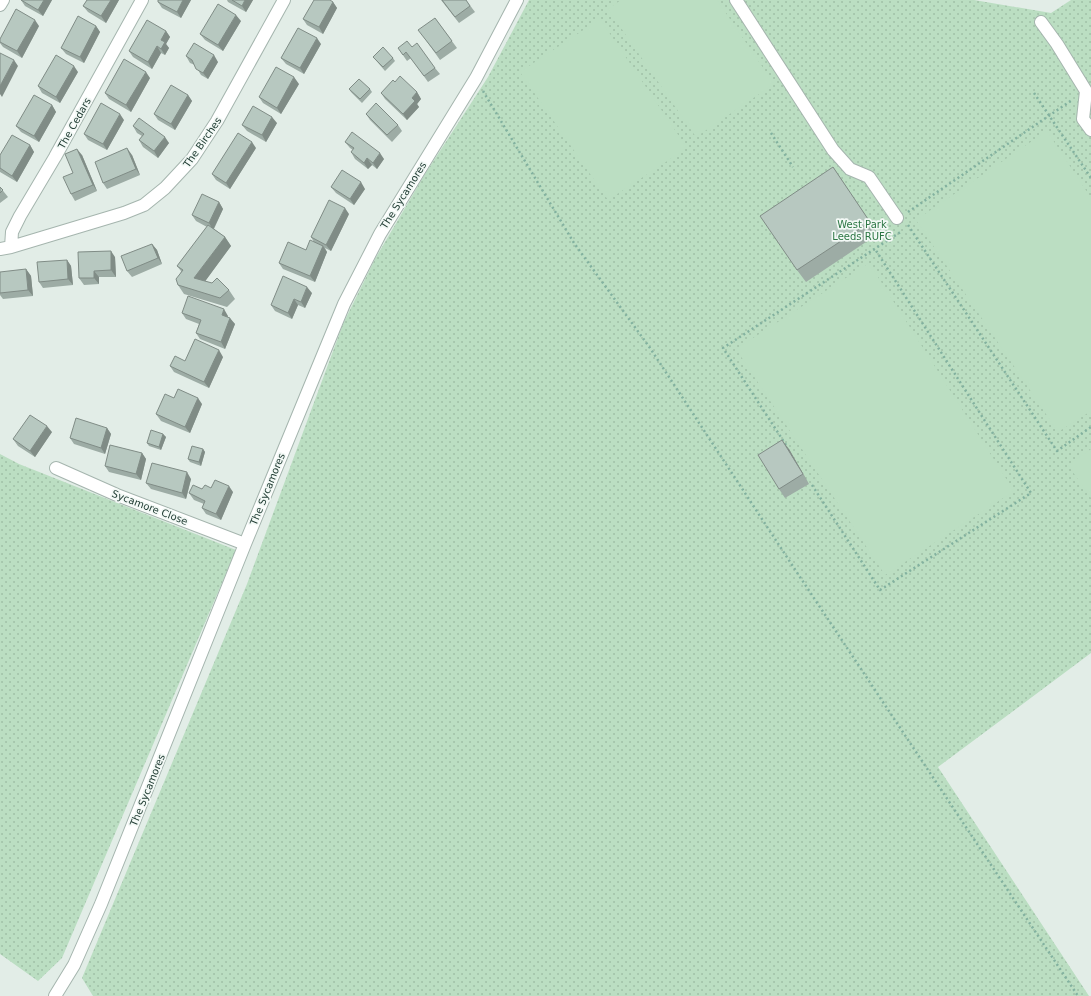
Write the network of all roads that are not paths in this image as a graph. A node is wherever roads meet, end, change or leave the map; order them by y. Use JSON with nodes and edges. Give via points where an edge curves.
{"nodes":[{"id":1,"x":3,"y":0,"type":"edge"},
{"id":2,"x":142,"y":0,"type":"edge"},
{"id":3,"x":284,"y":0,"type":"edge"},
{"id":4,"x":517,"y":0,"type":"edge"},
{"id":5,"x":736,"y":0,"type":"edge"},
{"id":6,"x":0,"y":5,"type":"edge"},
{"id":7,"x":1041,"y":22,"type":"dead end"},
{"id":8,"x":1091,"y":130,"type":"edge"},
{"id":9,"x":899,"y":217,"type":"road end"},
{"id":10,"x":6,"y":248,"type":"edge"},
{"id":11,"x":56,"y":468,"type":"dead end"},
{"id":12,"x":245,"y":544,"type":"junction"},
{"id":13,"x":55,"y":996,"type":"edge"}],
"edges":[{"from":1,"to":6,"type":"street"},
{"from":2,"to":10,"type":"street","name":"The Cedars","via":[[20,216]]},
{"from":3,"to":10,"type":"street","name":"The Birches","via":[[217,122],[192,159],[166,188],[144,205],[124,213]]},
{"from":4,"to":12,"type":"street","name":"The Sycamores","via":[[476,78],[380,234],[344,304]]},
{"from":5,"to":9,"type":"street","via":[[833,150],[850,169],[869,177]]},
{"from":7,"to":8,"type":"street","via":[[1086,90],[1083,119]]},
{"from":11,"to":12,"type":"street","name":"Sycamore Close","via":[[117,495]]},
{"from":12,"to":13,"type":"street","name":"The Sycamores","via":[[101,904],[74,964]]}]}
